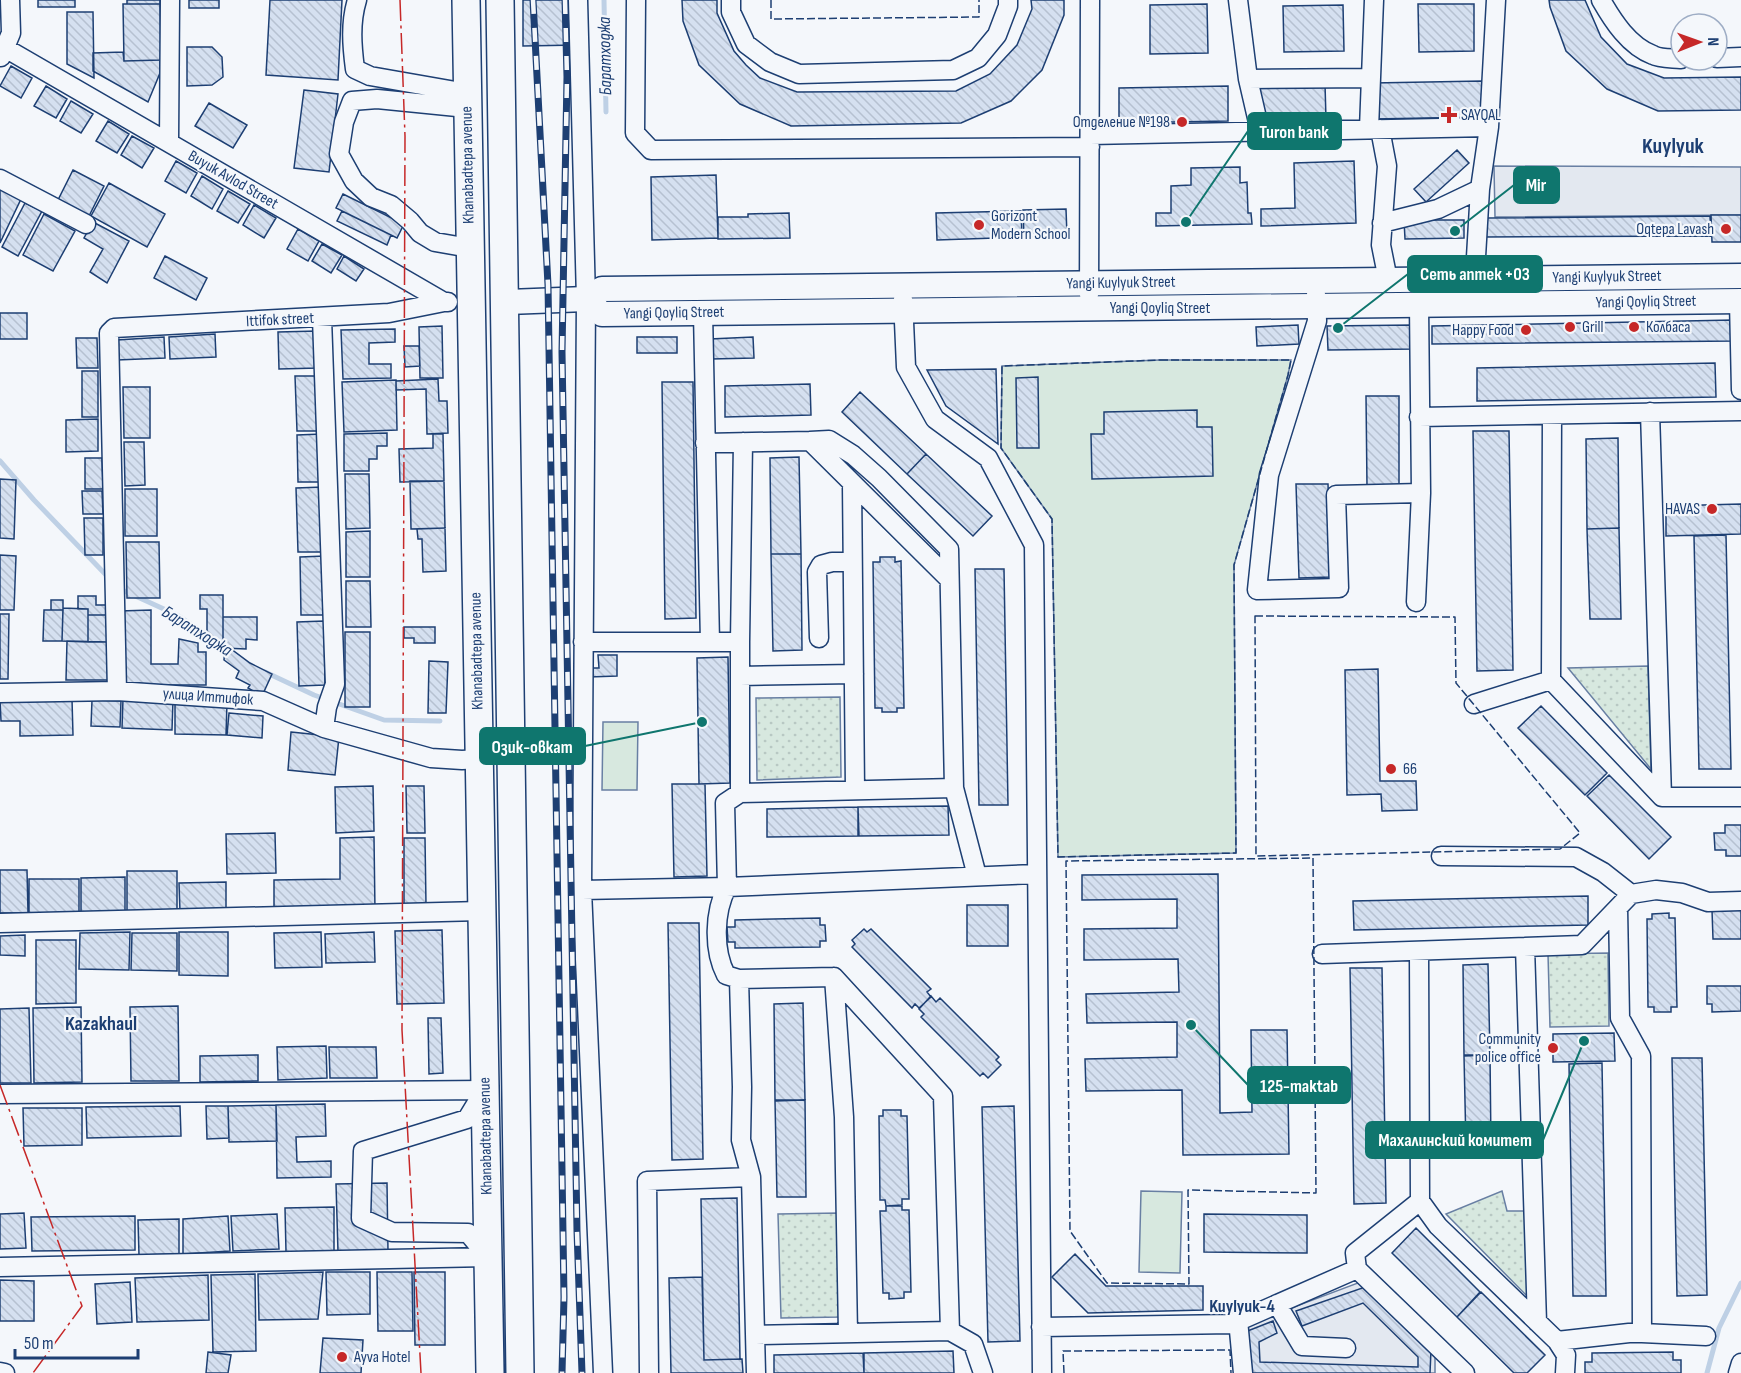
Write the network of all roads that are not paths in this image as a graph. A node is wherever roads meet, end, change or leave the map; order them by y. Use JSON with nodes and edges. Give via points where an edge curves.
{"nodes":[{"id":1,"x":10,"y":0,"type":"edge"},
{"id":2,"x":170,"y":0,"type":"edge"},
{"id":3,"x":357,"y":0,"type":"edge"},
{"id":4,"x":466,"y":0,"type":"edge"},
{"id":5,"x":500,"y":0,"type":"edge"},
{"id":6,"x":578,"y":0,"type":"edge"},
{"id":7,"x":636,"y":0,"type":"edge"},
{"id":8,"x":731,"y":0,"type":"edge"},
{"id":9,"x":1008,"y":0,"type":"edge"},
{"id":10,"x":1090,"y":0,"type":"edge"},
{"id":11,"x":1238,"y":0,"type":"edge"},
{"id":12,"x":1374,"y":0,"type":"edge"},
{"id":13,"x":1496,"y":0,"type":"edge"},
{"id":14,"x":1601,"y":0,"type":"edge"},
{"id":15,"x":2,"y":51,"type":"edge"},
{"id":16,"x":1669,"y":58,"type":"edge"},
{"id":17,"x":1371,"y":78,"type":"junction"},
{"id":18,"x":1248,"y":79,"type":"junction"},
{"id":19,"x":467,"y":100,"type":"junction"},
{"id":20,"x":1489,"y":127,"type":"junction"},
{"id":21,"x":1375,"y":129,"type":"junction"},
{"id":22,"x":1260,"y":131,"type":"junction"},
{"id":23,"x":1090,"y":141,"type":"junction"},
{"id":24,"x":169,"y":142,"type":"junction"},
{"id":25,"x":0,"y":179,"type":"edge"},
{"id":26,"x":1480,"y":189,"type":"junction"},
{"id":27,"x":1382,"y":223,"type":"junction"},
{"id":28,"x":86,"y":224,"type":"dead end"},
{"id":29,"x":470,"y":248,"type":"junction"},
{"id":30,"x":1741,"y":276,"type":"edge"},
{"id":31,"x":1474,"y":279,"type":"junction"},
{"id":32,"x":1388,"y":280,"type":"junction"},
{"id":33,"x":1316,"y":281,"type":"junction"},
{"id":34,"x":1089,"y":284,"type":"junction"},
{"id":35,"x":903,"y":285,"type":"junction"},
{"id":36,"x":586,"y":299,"type":"junction"},
{"id":37,"x":1740,"y":301,"type":"edge"},
{"id":38,"x":457,"y":302,"type":"junction"},
{"id":39,"x":505,"y":302,"type":"junction"},
{"id":40,"x":1473,"y":304,"type":"junction"},
{"id":41,"x":1419,"y":305,"type":"junction"},
{"id":42,"x":1316,"y":306,"type":"junction"},
{"id":43,"x":1090,"y":308,"type":"junction"},
{"id":44,"x":903,"y":311,"type":"junction"},
{"id":45,"x":702,"y":313,"type":"junction"},
{"id":46,"x":322,"y":318,"type":"junction"},
{"id":47,"x":1741,"y":390,"type":"edge"},
{"id":48,"x":1741,"y":411,"type":"edge"},
{"id":49,"x":1650,"y":412,"type":"junction"},
{"id":50,"x":1552,"y":415,"type":"junction"},
{"id":51,"x":1419,"y":417,"type":"junction"},
{"id":52,"x":810,"y":441,"type":"junction"},
{"id":53,"x":743,"y":442,"type":"junction"},
{"id":54,"x":705,"y":443,"type":"junction"},
{"id":55,"x":852,"y":484,"type":"junction"},
{"id":56,"x":1421,"y":492,"type":"junction"},
{"id":57,"x":852,"y":562,"type":"junction"},
{"id":58,"x":949,"y":579,"type":"junction"},
{"id":59,"x":1416,"y":602,"type":"dead end"},
{"id":60,"x":819,"y":638,"type":"dead end"},
{"id":61,"x":583,"y":642,"type":"junction"},
{"id":62,"x":710,"y":642,"type":"junction"},
{"id":63,"x":740,"y":642,"type":"junction"},
{"id":64,"x":854,"y":674,"type":"junction"},
{"id":65,"x":740,"y":676,"type":"junction"},
{"id":66,"x":1551,"y":680,"type":"junction"},
{"id":67,"x":117,"y":691,"type":"junction"},
{"id":68,"x":0,"y":693,"type":"edge"},
{"id":69,"x":1474,"y":704,"type":"dead end"},
{"id":70,"x":324,"y":728,"type":"junction"},
{"id":71,"x":479,"y":759,"type":"junction"},
{"id":72,"x":954,"y":788,"type":"junction"},
{"id":73,"x":855,"y":790,"type":"junction"},
{"id":74,"x":740,"y":793,"type":"junction"},
{"id":75,"x":1662,"y":797,"type":"junction"},
{"id":76,"x":1741,"y":797,"type":"edge"},
{"id":77,"x":1441,"y":856,"type":"dead end"},
{"id":78,"x":1036,"y":874,"type":"junction"},
{"id":79,"x":977,"y":876,"type":"junction"},
{"id":80,"x":727,"y":887,"type":"junction"},
{"id":81,"x":582,"y":890,"type":"junction"},
{"id":82,"x":1631,"y":894,"type":"junction"},
{"id":83,"x":1741,"y":901,"type":"edge"},
{"id":84,"x":1618,"y":908,"type":"junction"},
{"id":85,"x":481,"y":911,"type":"junction"},
{"id":86,"x":0,"y":923,"type":"edge"},
{"id":87,"x":1525,"y":947,"type":"junction"},
{"id":88,"x":1419,"y":952,"type":"junction"},
{"id":89,"x":1322,"y":954,"type":"dead end"},
{"id":90,"x":834,"y":977,"type":"junction"},
{"id":91,"x":739,"y":980,"type":"junction"},
{"id":92,"x":485,"y":1090,"type":"junction"},
{"id":93,"x":0,"y":1094,"type":"edge"},
{"id":94,"x":751,"y":1178,"type":"junction"},
{"id":95,"x":1420,"y":1201,"type":"junction"},
{"id":96,"x":488,"y":1257,"type":"junction"},
{"id":97,"x":0,"y":1267,"type":"edge"},
{"id":98,"x":1357,"y":1269,"type":"junction"},
{"id":99,"x":1278,"y":1304,"type":"junction"},
{"id":100,"x":1238,"y":1320,"type":"junction"},
{"id":101,"x":1537,"y":1322,"type":"junction"},
{"id":102,"x":1041,"y":1327,"type":"junction"},
{"id":103,"x":950,"y":1331,"type":"junction"},
{"id":104,"x":849,"y":1333,"type":"junction"},
{"id":105,"x":1642,"y":1333,"type":"junction"},
{"id":106,"x":756,"y":1335,"type":"junction"},
{"id":107,"x":1706,"y":1336,"type":"dead end"},
{"id":108,"x":1557,"y":1341,"type":"junction"},
{"id":109,"x":1346,"y":1348,"type":"dead end"},
{"id":110,"x":1741,"y":1363,"type":"edge"},
{"id":111,"x":0,"y":1372,"type":"edge"},
{"id":112,"x":5,"y":1373,"type":"edge"},
{"id":113,"x":490,"y":1373,"type":"edge"},
{"id":114,"x":520,"y":1373,"type":"edge"},
{"id":115,"x":603,"y":1373,"type":"edge"},
{"id":116,"x":649,"y":1373,"type":"edge"},
{"id":117,"x":756,"y":1373,"type":"edge"},
{"id":118,"x":983,"y":1373,"type":"edge"},
{"id":119,"x":1042,"y":1373,"type":"edge"},
{"id":120,"x":1243,"y":1373,"type":"edge"},
{"id":121,"x":1465,"y":1373,"type":"edge"},
{"id":122,"x":1565,"y":1373,"type":"edge"},
{"id":123,"x":1738,"y":1373,"type":"edge"}],
"edges":[{"from":1,"to":15,"type":"street","via":[[11,33]]},
{"from":2,"to":24,"type":"street"},
{"from":3,"to":19,"type":"street","via":[[352,47],[356,69]]},
{"from":4,"to":19,"type":"highway","name":"Khanabadtepa avenue"},
{"from":5,"to":39,"type":"highway","name":"Khanabadtepa avenue"},
{"from":6,"to":36,"type":"street"},
{"from":7,"to":23,"type":"street","via":[[635,133],[651,150]]},
{"from":8,"to":9,"type":"street","via":[[731,12],[746,44],[770,62],[799,74],[953,70],[978,58],[997,34]]},
{"from":10,"to":23,"type":"street"},
{"from":11,"to":18,"type":"street"},
{"from":12,"to":17,"type":"street"},
{"from":13,"to":20,"type":"street"},
{"from":14,"to":16,"type":"street","via":[[1619,28],[1637,45],[1653,56]]},
{"from":15,"to":24,"type":"street","name":"Buyuk Avlod Street"},
{"from":17,"to":18,"type":"street"},
{"from":17,"to":21,"type":"street"},
{"from":18,"to":22,"type":"street"},
{"from":19,"to":29,"type":"highway","name":"Khanabadtepa avenue"},
{"from":19,"to":29,"type":"street","via":[[352,100],[339,154],[354,181],[370,197],[391,206],[435,242]]},
{"from":20,"to":21,"type":"street"},
{"from":20,"to":26,"type":"street"},
{"from":21,"to":22,"type":"street"},
{"from":21,"to":27,"type":"street","via":[[1387,166]]},
{"from":22,"to":23,"type":"street"},
{"from":23,"to":34,"type":"street"},
{"from":24,"to":38,"type":"street","name":"Buyuk Avlod Street"},
{"from":25,"to":28,"type":"street"},
{"from":26,"to":27,"type":"street","via":[[1438,209]]},
{"from":26,"to":31,"type":"street"},
{"from":27,"to":32,"type":"street","via":[[1381,245]]},
{"from":29,"to":38,"type":"highway","name":"Khanabadtepa avenue"},
{"from":30,"to":31,"type":"main road","name":"Yangi Kuylyuk Street"},
{"from":31,"to":32,"type":"main road","name":"Yangi Kuylyuk Street"},
{"from":31,"to":40,"type":"street"},
{"from":32,"to":33,"type":"main road","name":"Yangi Kuylyuk Street"},
{"from":33,"to":34,"type":"main road","name":"Yangi Kuylyuk Street"},
{"from":33,"to":42,"type":"street"},
{"from":34,"to":35,"type":"main road","name":"Yangi Kuylyuk Street"},
{"from":34,"to":43,"type":"street"},
{"from":35,"to":36,"type":"main road","name":"Yangi Kuylyuk Street","via":[[602,289]]},
{"from":35,"to":44,"type":"street"},
{"from":36,"to":39,"type":"main road","name":"Yangi Kuylyuk Street"},
{"from":36,"to":45,"type":"main road","name":"Yangi Qoyliq Street","via":[[602,314]]},
{"from":36,"to":61,"type":"street"},
{"from":37,"to":40,"type":"main road","name":"Yangi Qoyliq Street"},
{"from":37,"to":47,"type":"street"},
{"from":38,"to":39,"type":"highway"},
{"from":38,"to":46,"type":"street","name":"Ittifok street"},
{"from":38,"to":71,"type":"highway","name":"Khanabadtepa avenue"},
{"from":39,"to":114,"type":"highway","name":"Khanabadtepa avenue"},
{"from":40,"to":41,"type":"main road","name":"Yangi Qoyliq Street"},
{"from":41,"to":42,"type":"main road","name":"Yangi Qoyliq Street"},
{"from":41,"to":51,"type":"street"},
{"from":42,"to":43,"type":"main road","name":"Yangi Qoyliq Street"},
{"from":42,"to":56,"type":"street","via":[[1317,321],[1269,475],[1257,590],[1339,588],[1336,495]]},
{"from":43,"to":44,"type":"main road","name":"Yangi Qoyliq Street"},
{"from":44,"to":45,"type":"main road","name":"Yangi Qoyliq Street"},
{"from":44,"to":78,"type":"street","via":[[906,367],[935,419],[988,459],[1034,545]]},
{"from":45,"to":54,"type":"street"},
{"from":46,"to":67,"type":"street","name":"Ittifok street","via":[[114,328],[109,333]]},
{"from":46,"to":70,"type":"street","via":[[334,684]]},
{"from":48,"to":49,"type":"street"},
{"from":49,"to":50,"type":"street"},
{"from":49,"to":75,"type":"street"},
{"from":50,"to":51,"type":"street"},
{"from":50,"to":66,"type":"street"},
{"from":51,"to":56,"type":"street"},
{"from":52,"to":53,"type":"street"},
{"from":52,"to":55,"type":"street"},
{"from":52,"to":58,"type":"street","via":[[829,440],[852,455],[925,523],[949,549]]},
{"from":53,"to":54,"type":"street"},
{"from":53,"to":63,"type":"street"},
{"from":54,"to":62,"type":"street"},
{"from":55,"to":57,"type":"street"},
{"from":55,"to":58,"type":"street"},
{"from":56,"to":59,"type":"street"},
{"from":57,"to":60,"type":"street","via":[[821,565]]},
{"from":57,"to":64,"type":"street"},
{"from":58,"to":72,"type":"street"},
{"from":61,"to":62,"type":"street"},
{"from":61,"to":81,"type":"street"},
{"from":62,"to":63,"type":"street"},
{"from":63,"to":65,"type":"street"},
{"from":64,"to":65,"type":"street"},
{"from":64,"to":73,"type":"street"},
{"from":65,"to":74,"type":"street"},
{"from":66,"to":69,"type":"street"},
{"from":66,"to":75,"type":"street"},
{"from":67,"to":68,"type":"street","name":"улица Иттифок"},
{"from":67,"to":70,"type":"street","name":"улица Иттифок","via":[[263,701]]},
{"from":70,"to":71,"type":"street","name":"улица Иттифок","via":[[431,758]]},
{"from":71,"to":85,"type":"highway","name":"Khanabadtepa avenue"},
{"from":72,"to":73,"type":"street"},
{"from":72,"to":79,"type":"street"},
{"from":73,"to":74,"type":"street"},
{"from":74,"to":80,"type":"street","via":[[725,803]]},
{"from":75,"to":76,"type":"street"},
{"from":77,"to":82,"type":"street","via":[[1576,857]]},
{"from":78,"to":79,"type":"street"},
{"from":78,"to":102,"type":"street"},
{"from":79,"to":80,"type":"street"},
{"from":80,"to":81,"type":"street"},
{"from":80,"to":91,"type":"street","via":[[718,917],[719,954],[726,975]]},
{"from":81,"to":115,"type":"street"},
{"from":82,"to":83,"type":"street","via":[[1656,890],[1708,902]]},
{"from":82,"to":84,"type":"street"},
{"from":84,"to":87,"type":"street","via":[[1582,945]]},
{"from":84,"to":105,"type":"street","via":[[1620,1018],[1641,1056]]},
{"from":85,"to":86,"type":"street"},
{"from":85,"to":92,"type":"highway","name":"Khanabadtepa avenue"},
{"from":87,"to":88,"type":"street"},
{"from":87,"to":101,"type":"street"},
{"from":88,"to":89,"type":"street"},
{"from":88,"to":95,"type":"street"},
{"from":90,"to":91,"type":"street"},
{"from":90,"to":103,"type":"street","via":[[943,1096]]},
{"from":90,"to":104,"type":"street","via":[[844,1117]]},
{"from":91,"to":94,"type":"street","via":[[741,1140]]},
{"from":92,"to":93,"type":"street"},
{"from":92,"to":96,"type":"highway","name":"Khanabadtepa avenue"},
{"from":92,"to":96,"type":"street","via":[[467,1119],[363,1151],[361,1218],[392,1232],[468,1233]]},
{"from":94,"to":106,"type":"street"},
{"from":94,"to":116,"type":"street","via":[[647,1181]]},
{"from":95,"to":98,"type":"street","via":[[1355,1253]]},
{"from":95,"to":101,"type":"street","via":[[1438,1226]]},
{"from":96,"to":97,"type":"street"},
{"from":96,"to":113,"type":"highway","name":"Khanabadtepa avenue"},
{"from":98,"to":99,"type":"street"},
{"from":98,"to":121,"type":"street"},
{"from":99,"to":100,"type":"street"},
{"from":99,"to":109,"type":"street","via":[[1302,1346]]},
{"from":100,"to":102,"type":"street","via":[[1232,1324]]},
{"from":100,"to":120,"type":"street"},
{"from":101,"to":108,"type":"street"},
{"from":102,"to":119,"type":"street"},
{"from":103,"to":104,"type":"street"},
{"from":103,"to":118,"type":"street","via":[[973,1344]]},
{"from":104,"to":106,"type":"street"},
{"from":105,"to":107,"type":"street"},
{"from":105,"to":108,"type":"street"},
{"from":106,"to":117,"type":"street"},
{"from":108,"to":122,"type":"street","via":[[1566,1355]]},
{"from":110,"to":123,"type":"street"},
{"from":111,"to":112,"type":"street"}]}
